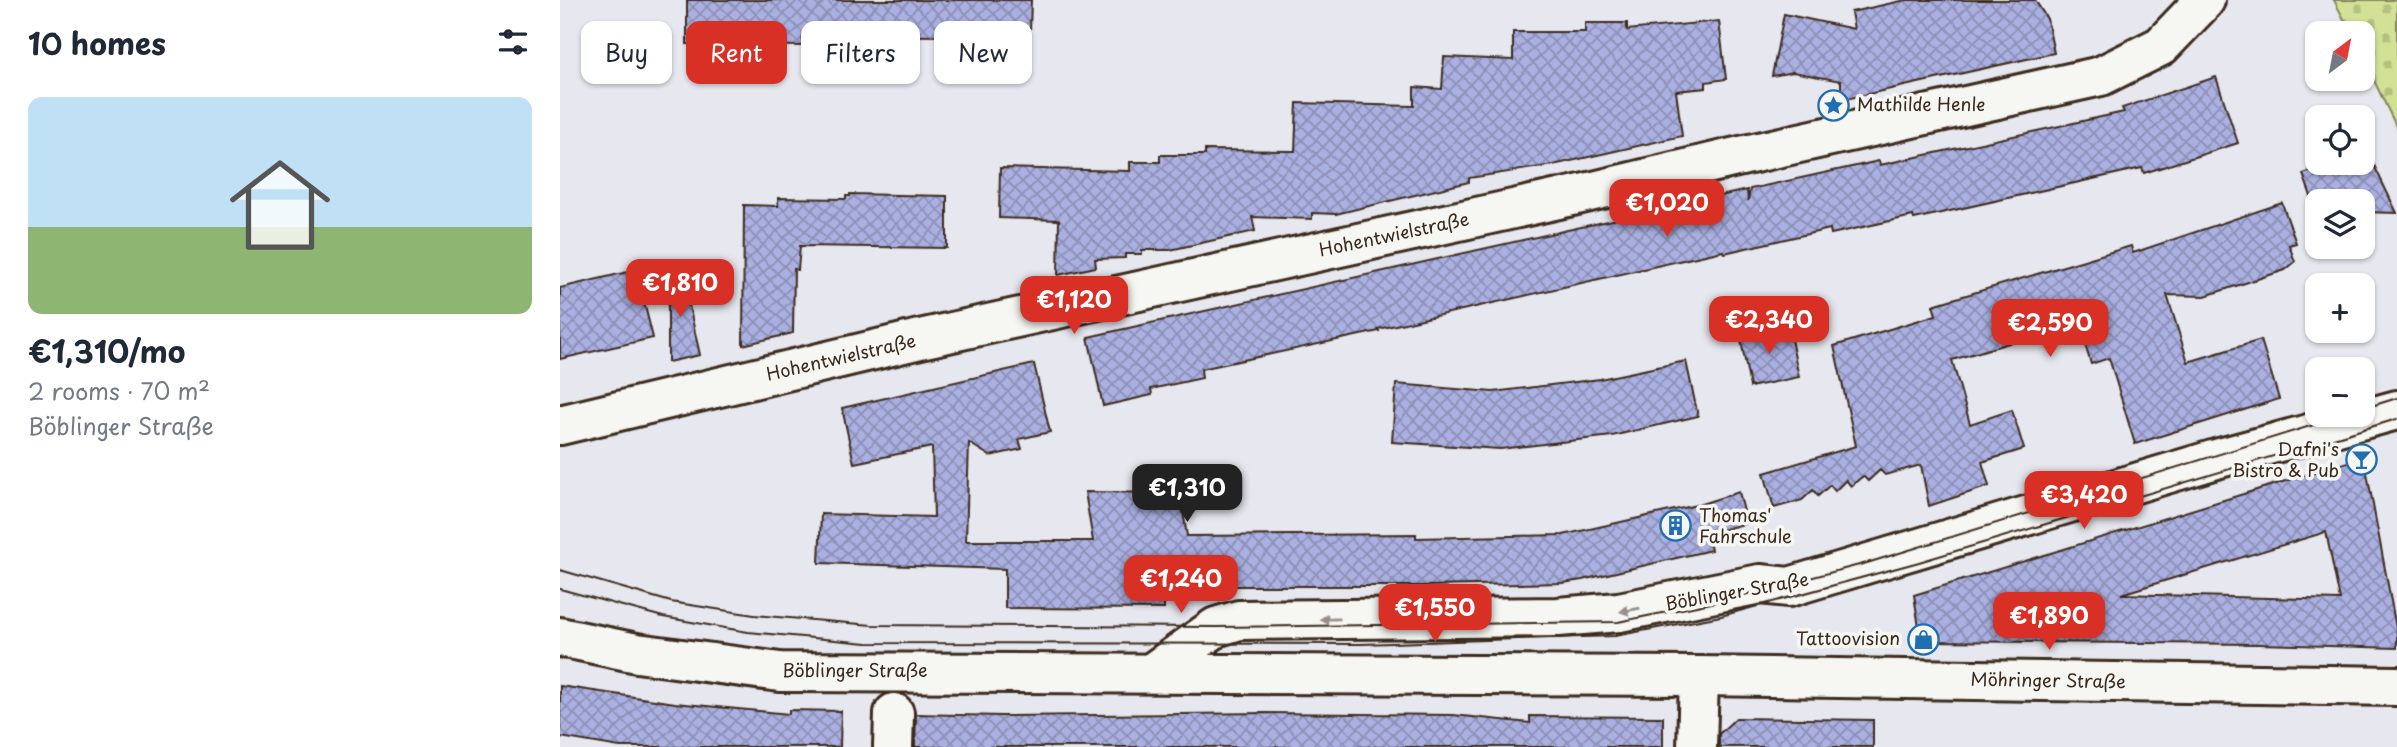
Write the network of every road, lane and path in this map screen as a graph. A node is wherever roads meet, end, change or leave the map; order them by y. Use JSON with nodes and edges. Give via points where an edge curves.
{"nodes":[{"id":1,"x":2205,"y":0,"type":"edge"},
{"id":2,"x":2396,"y":415,"type":"edge"},
{"id":3,"x":560,"y":425,"type":"edge"},
{"id":4,"x":560,"y":637,"type":"edge"},
{"id":5,"x":1153,"y":672,"type":"junction"},
{"id":6,"x":1699,"y":676,"type":"junction"},
{"id":7,"x":2397,"y":686,"type":"edge"},
{"id":8,"x":1697,"y":747,"type":"edge"}],
"edges":[{"from":1,"to":3,"type":"street","name":"Hohentwielstraße","via":[[2161,46],[2101,76],[920,339]]},
{"from":2,"to":5,"type":"street","name":"Böblinger Straße","one_way":true,"via":[[2216,459],[1789,587],[1769,584],[1619,612],[1558,617],[1239,620],[1216,627]]},
{"from":4,"to":5,"type":"street","name":"Böblinger Straße","via":[[637,653],[780,672]]},
{"from":5,"to":6,"type":"street","name":"Böblinger Straße"},
{"from":6,"to":7,"type":"street","name":"Möhringer Straße"},
{"from":6,"to":8,"type":"street"}]}
